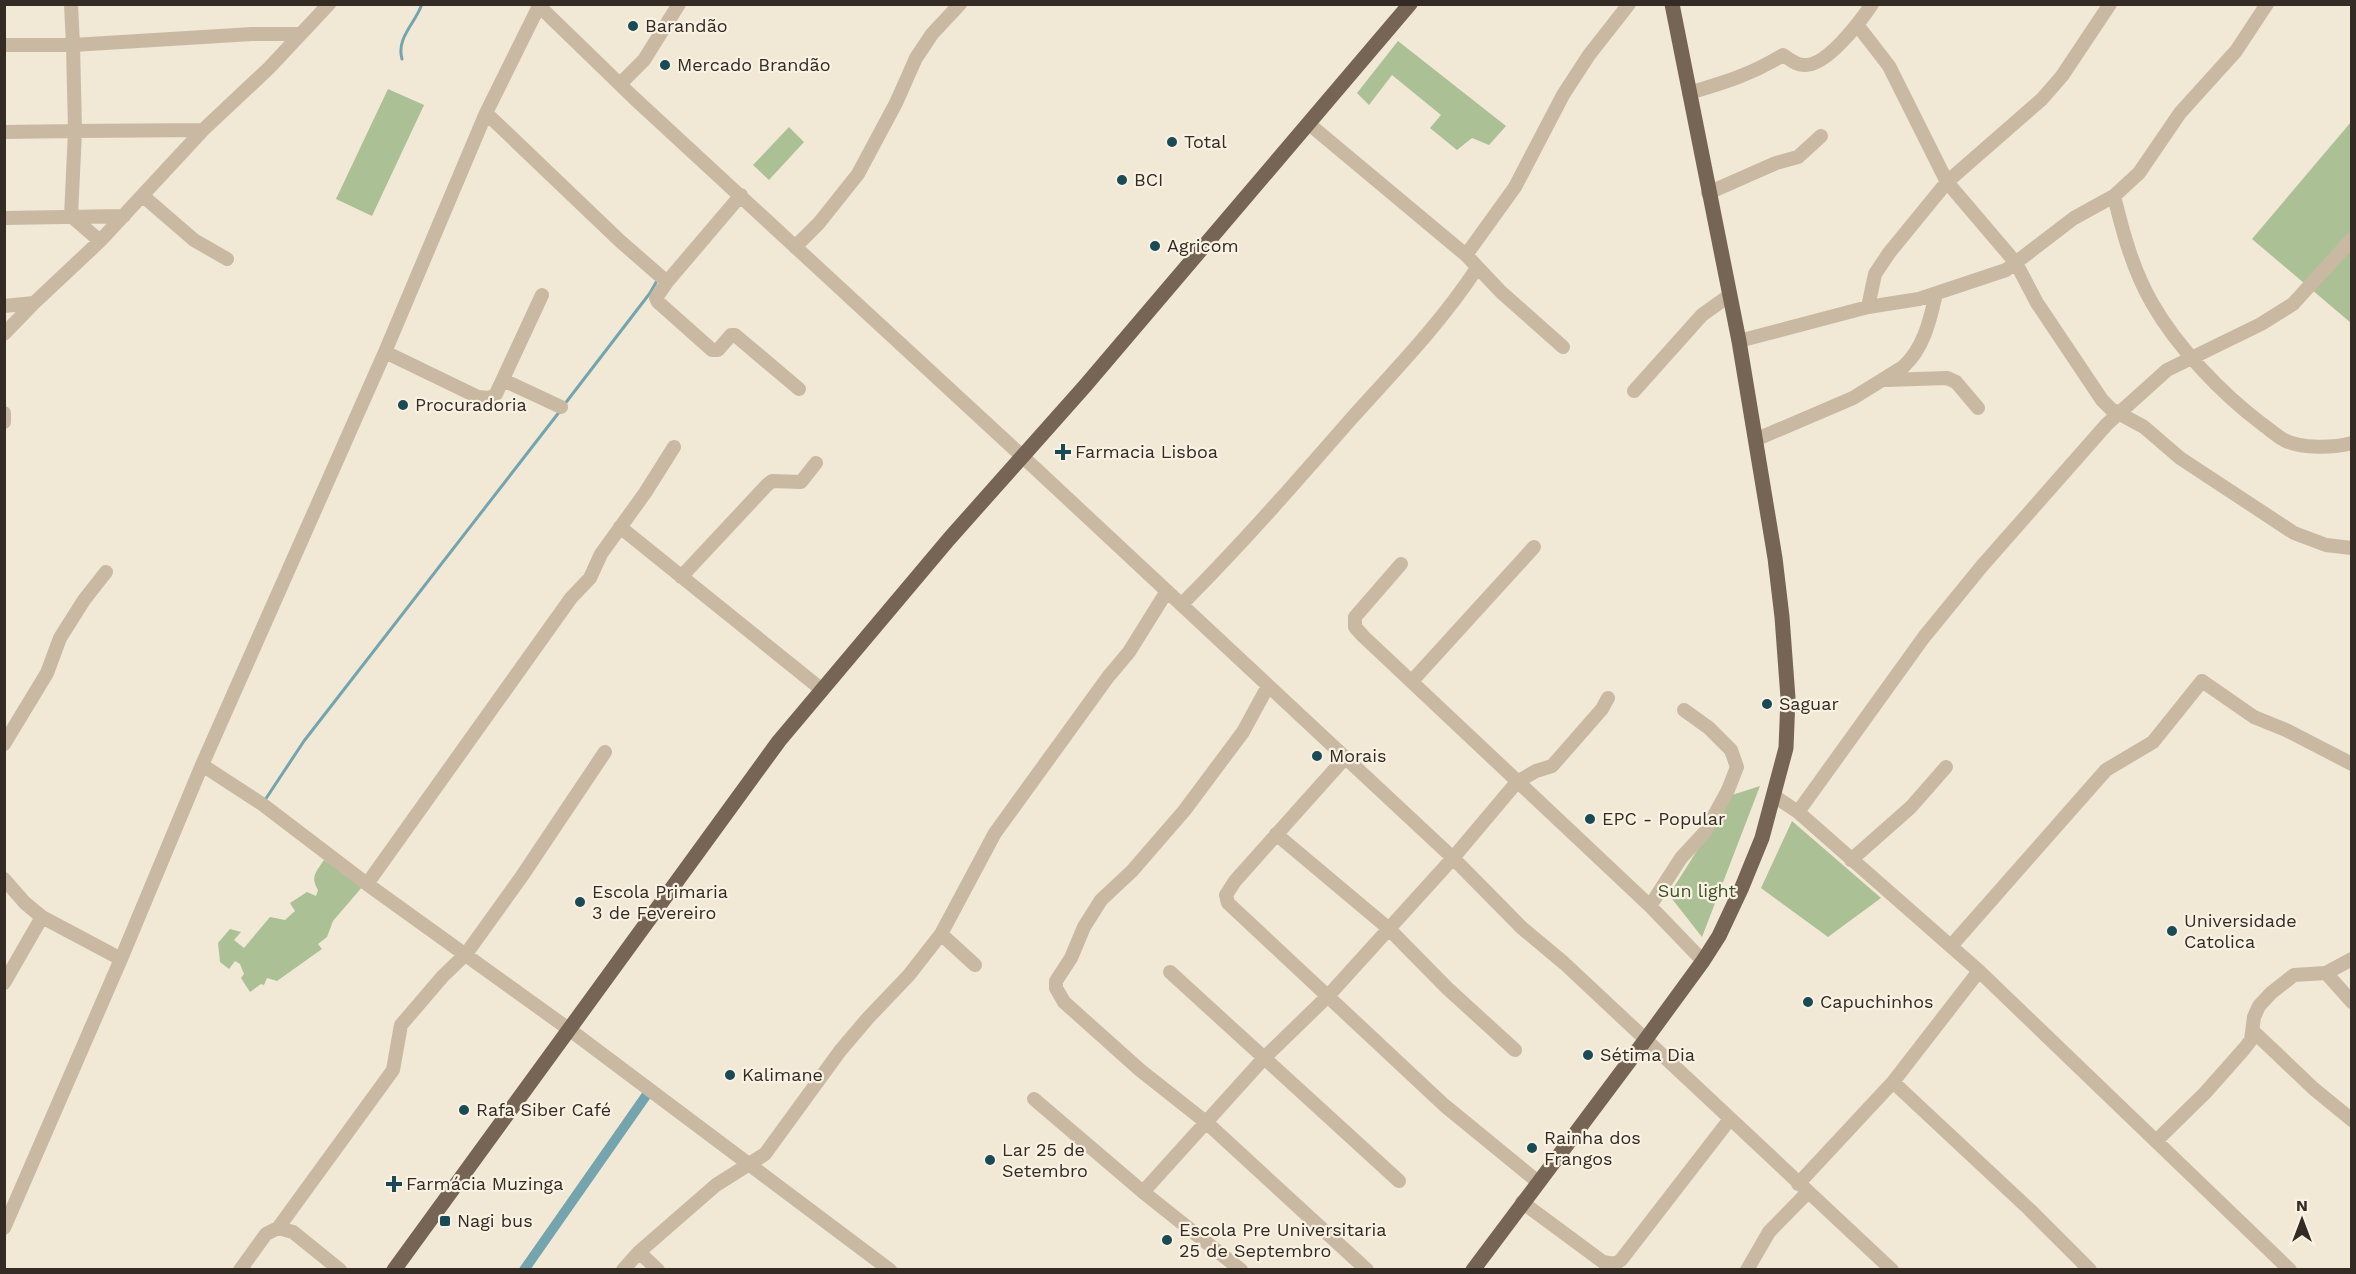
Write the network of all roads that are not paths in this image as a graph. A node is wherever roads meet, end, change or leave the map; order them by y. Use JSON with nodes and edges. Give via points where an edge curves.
{"nodes":[{"id":1,"x":71,"y":4,"type":"edge"},
{"id":2,"x":329,"y":4,"type":"edge"},
{"id":3,"x":679,"y":4,"type":"edge"},
{"id":4,"x":960,"y":4,"type":"edge"},
{"id":5,"x":1410,"y":4,"type":"edge"},
{"id":6,"x":1629,"y":4,"type":"edge"},
{"id":7,"x":1672,"y":4,"type":"edge"},
{"id":8,"x":1872,"y":4,"type":"edge"},
{"id":9,"x":2110,"y":4,"type":"edge"},
{"id":10,"x":2267,"y":4,"type":"edge"},
{"id":11,"x":538,"y":5,"type":"edge"},
{"id":12,"x":1858,"y":26,"type":"junction"},
{"id":13,"x":299,"y":34,"type":"junction"},
{"id":14,"x":4,"y":45,"type":"edge"},
{"id":15,"x":73,"y":45,"type":"junction"},
{"id":16,"x":620,"y":84,"type":"junction"},
{"id":17,"x":1689,"y":93,"type":"junction"},
{"id":18,"x":486,"y":113,"type":"junction"},
{"id":19,"x":1310,"y":124,"type":"junction"},
{"id":20,"x":203,"y":130,"type":"junction"},
{"id":21,"x":75,"y":131,"type":"junction"},
{"id":22,"x":4,"y":132,"type":"edge"},
{"id":23,"x":1821,"y":136,"type":"dead end"},
{"id":24,"x":1947,"y":182,"type":"junction"},
{"id":25,"x":1708,"y":193,"type":"junction"},
{"id":26,"x":741,"y":195,"type":"junction"},
{"id":27,"x":143,"y":196,"type":"junction"},
{"id":28,"x":2114,"y":196,"type":"junction"},
{"id":29,"x":71,"y":216,"type":"junction"},
{"id":30,"x":124,"y":216,"type":"junction"},
{"id":31,"x":4,"y":218,"type":"edge"},
{"id":32,"x":2352,"y":239,"type":"edge"},
{"id":33,"x":100,"y":241,"type":"junction"},
{"id":34,"x":795,"y":247,"type":"junction"},
{"id":35,"x":1466,"y":255,"type":"junction"},
{"id":36,"x":227,"y":259,"type":"dead end"},
{"id":37,"x":2016,"y":263,"type":"junction"},
{"id":38,"x":1477,"y":268,"type":"junction"},
{"id":39,"x":667,"y":282,"type":"junction"},
{"id":40,"x":1936,"y":294,"type":"junction"},
{"id":41,"x":542,"y":295,"type":"dead end"},
{"id":42,"x":1730,"y":295,"type":"junction"},
{"id":43,"x":34,"y":303,"type":"junction"},
{"id":44,"x":4,"y":306,"type":"edge"},
{"id":45,"x":1868,"y":308,"type":"junction"},
{"id":46,"x":4,"y":334,"type":"edge"},
{"id":47,"x":1739,"y":342,"type":"junction"},
{"id":48,"x":1563,"y":347,"type":"dead end"},
{"id":49,"x":385,"y":352,"type":"junction"},
{"id":50,"x":2191,"y":356,"type":"junction"},
{"id":51,"x":503,"y":380,"type":"junction"},
{"id":52,"x":1884,"y":380,"type":"junction"},
{"id":53,"x":799,"y":389,"type":"dead end"},
{"id":54,"x":1634,"y":391,"type":"dead end"},
{"id":55,"x":561,"y":407,"type":"dead end"},
{"id":56,"x":1978,"y":408,"type":"dead end"},
{"id":57,"x":4,"y":413,"type":"edge"},
{"id":58,"x":2119,"y":414,"type":"junction"},
{"id":59,"x":4,"y":422,"type":"edge"},
{"id":60,"x":1757,"y":439,"type":"junction"},
{"id":61,"x":2352,"y":443,"type":"edge"},
{"id":62,"x":674,"y":447,"type":"dead end"},
{"id":63,"x":1022,"y":458,"type":"junction"},
{"id":64,"x":816,"y":463,"type":"dead end"},
{"id":65,"x":620,"y":527,"type":"junction"},
{"id":66,"x":1534,"y":547,"type":"dead end"},
{"id":67,"x":2352,"y":548,"type":"edge"},
{"id":68,"x":1401,"y":564,"type":"dead end"},
{"id":69,"x":106,"y":572,"type":"dead end"},
{"id":70,"x":681,"y":577,"type":"junction"},
{"id":71,"x":1167,"y":591,"type":"junction"},
{"id":72,"x":1182,"y":604,"type":"junction"},
{"id":73,"x":1412,"y":681,"type":"junction"},
{"id":74,"x":1268,"y":686,"type":"junction"},
{"id":75,"x":821,"y":689,"type":"junction"},
{"id":76,"x":1608,"y":698,"type":"dead end"},
{"id":77,"x":1684,"y":710,"type":"dead end"},
{"id":78,"x":4,"y":744,"type":"edge"},
{"id":79,"x":605,"y":752,"type":"dead end"},
{"id":80,"x":1344,"y":759,"type":"junction"},
{"id":81,"x":2352,"y":764,"type":"edge"},
{"id":82,"x":202,"y":765,"type":"junction"},
{"id":83,"x":1946,"y":767,"type":"dead end"},
{"id":84,"x":1517,"y":782,"type":"junction"},
{"id":85,"x":1774,"y":796,"type":"junction"},
{"id":86,"x":1798,"y":812,"type":"junction"},
{"id":87,"x":1276,"y":834,"type":"junction"},
{"id":88,"x":1453,"y":858,"type":"junction"},
{"id":89,"x":1851,"y":860,"type":"junction"},
{"id":90,"x":4,"y":879,"type":"edge"},
{"id":91,"x":367,"y":884,"type":"junction"},
{"id":92,"x":1650,"y":906,"type":"junction"},
{"id":93,"x":42,"y":916,"type":"junction"},
{"id":94,"x":1388,"y":928,"type":"junction"},
{"id":95,"x":941,"y":934,"type":"junction"},
{"id":96,"x":1951,"y":946,"type":"junction"},
{"id":97,"x":466,"y":954,"type":"junction"},
{"id":98,"x":121,"y":959,"type":"junction"},
{"id":99,"x":2352,"y":959,"type":"edge"},
{"id":100,"x":1703,"y":961,"type":"junction"},
{"id":101,"x":975,"y":964,"type":"dead end"},
{"id":102,"x":1979,"y":971,"type":"junction"},
{"id":103,"x":1170,"y":972,"type":"dead end"},
{"id":104,"x":2326,"y":973,"type":"junction"},
{"id":105,"x":4,"y":983,"type":"edge"},
{"id":106,"x":1329,"y":996,"type":"junction"},
{"id":107,"x":2352,"y":1002,"type":"edge"},
{"id":108,"x":570,"y":1030,"type":"junction"},
{"id":109,"x":2253,"y":1031,"type":"junction"},
{"id":110,"x":1646,"y":1039,"type":"junction"},
{"id":111,"x":1515,"y":1050,"type":"dead end"},
{"id":112,"x":1265,"y":1057,"type":"junction"},
{"id":113,"x":1893,"y":1082,"type":"junction"},
{"id":114,"x":1034,"y":1099,"type":"dead end"},
{"id":115,"x":1730,"y":1119,"type":"junction"},
{"id":116,"x":2352,"y":1120,"type":"edge"},
{"id":117,"x":1207,"y":1124,"type":"junction"},
{"id":118,"x":2156,"y":1142,"type":"junction"},
{"id":119,"x":748,"y":1164,"type":"junction"},
{"id":120,"x":1399,"y":1181,"type":"dead end"},
{"id":121,"x":1538,"y":1182,"type":"junction"},
{"id":122,"x":1803,"y":1188,"type":"junction"},
{"id":123,"x":1143,"y":1192,"type":"junction"},
{"id":124,"x":1522,"y":1202,"type":"junction"},
{"id":125,"x":4,"y":1228,"type":"edge"},
{"id":126,"x":278,"y":1228,"type":"junction"},
{"id":127,"x":639,"y":1252,"type":"junction"},
{"id":128,"x":1886,"y":1268,"type":"edge"},
{"id":129,"x":240,"y":1269,"type":"edge"},
{"id":130,"x":340,"y":1269,"type":"edge"},
{"id":131,"x":394,"y":1269,"type":"edge"},
{"id":132,"x":623,"y":1269,"type":"edge"},
{"id":133,"x":658,"y":1269,"type":"edge"},
{"id":134,"x":890,"y":1269,"type":"edge"},
{"id":135,"x":1241,"y":1269,"type":"edge"},
{"id":136,"x":1367,"y":1269,"type":"edge"},
{"id":137,"x":1473,"y":1269,"type":"edge"},
{"id":138,"x":1747,"y":1269,"type":"edge"},
{"id":139,"x":2090,"y":1269,"type":"edge"},
{"id":140,"x":2290,"y":1269,"type":"edge"}],
"edges":[{"from":1,"to":15,"type":"street"},
{"from":2,"to":13,"type":"street"},
{"from":3,"to":16,"type":"street","via":[[644,60]]},
{"from":4,"to":34,"type":"street","via":[[916,58],[858,174]]},
{"from":5,"to":19,"type":"main road"},
{"from":6,"to":35,"type":"street","via":[[1563,95],[1515,187]]},
{"from":7,"to":17,"type":"main road"},
{"from":8,"to":12,"type":"street"},
{"from":9,"to":24,"type":"street","via":[[2042,99]]},
{"from":10,"to":28,"type":"street","via":[[2236,51],[2180,113],[2139,173]]},
{"from":11,"to":16,"type":"street"},
{"from":11,"to":18,"type":"street"},
{"from":12,"to":17,"type":"street","via":[[1817,62],[1800,65],[1783,55],[1744,76]]},
{"from":12,"to":24,"type":"street","via":[[1889,66]]},
{"from":13,"to":15,"type":"street"},
{"from":13,"to":20,"type":"street"},
{"from":14,"to":15,"type":"street"},
{"from":15,"to":21,"type":"street"},
{"from":16,"to":26,"type":"street"},
{"from":17,"to":25,"type":"main road"},
{"from":18,"to":39,"type":"street"},
{"from":18,"to":49,"type":"street"},
{"from":19,"to":35,"type":"street"},
{"from":19,"to":63,"type":"main road"},
{"from":20,"to":21,"type":"street"},
{"from":20,"to":27,"type":"street"},
{"from":21,"to":22,"type":"street"},
{"from":21,"to":29,"type":"street"},
{"from":23,"to":25,"type":"street","via":[[1798,157]]},
{"from":24,"to":37,"type":"street"},
{"from":24,"to":45,"type":"street","via":[[1880,265]]},
{"from":25,"to":42,"type":"main road"},
{"from":26,"to":34,"type":"street"},
{"from":26,"to":39,"type":"street"},
{"from":27,"to":30,"type":"street"},
{"from":27,"to":36,"type":"street","via":[[194,240]]},
{"from":28,"to":37,"type":"street","via":[[2074,218]]},
{"from":28,"to":50,"type":"street","via":[[2126,243],[2152,304]]},
{"from":29,"to":30,"type":"street"},
{"from":29,"to":31,"type":"street"},
{"from":29,"to":33,"type":"street"},
{"from":30,"to":33,"type":"street"},
{"from":32,"to":50,"type":"street","via":[[2293,304],[2261,324]]},
{"from":33,"to":43,"type":"street"},
{"from":34,"to":63,"type":"street"},
{"from":35,"to":38,"type":"street"},
{"from":37,"to":40,"type":"street"},
{"from":37,"to":58,"type":"street","via":[[2037,303],[2102,400]]},
{"from":38,"to":48,"type":"street"},
{"from":38,"to":72,"type":"street","via":[[1457,298],[1381,386],[1234,552]]},
{"from":39,"to":53,"type":"street","via":[[656,300],[712,350],[718,350],[735,335]]},
{"from":40,"to":45,"type":"street"},
{"from":40,"to":52,"type":"street","via":[[1924,337],[1910,361]]},
{"from":41,"to":51,"type":"street"},
{"from":42,"to":47,"type":"main road"},
{"from":42,"to":54,"type":"street","via":[[1702,315]]},
{"from":43,"to":44,"type":"street"},
{"from":43,"to":46,"type":"street"},
{"from":45,"to":47,"type":"street"},
{"from":47,"to":60,"type":"main road"},
{"from":49,"to":51,"type":"street","via":[[478,397],[496,394]]},
{"from":49,"to":82,"type":"street"},
{"from":50,"to":58,"type":"street","via":[[2167,370]]},
{"from":50,"to":61,"type":"street","via":[[2226,394],[2284,440],[2302,445]]},
{"from":51,"to":55,"type":"street"},
{"from":52,"to":56,"type":"street","via":[[1947,378],[1956,382]]},
{"from":52,"to":60,"type":"street","via":[[1853,398]]},
{"from":57,"to":59,"type":"street"},
{"from":58,"to":67,"type":"street","via":[[2144,427],[2181,458],[2294,533],[2326,545]]},
{"from":58,"to":86,"type":"street","via":[[1982,566],[1924,637]]},
{"from":60,"to":85,"type":"main road","via":[[1781,605],[1788,698],[1786,748]]},
{"from":62,"to":65,"type":"street"},
{"from":63,"to":71,"type":"street"},
{"from":63,"to":75,"type":"main road"},
{"from":64,"to":70,"type":"street","via":[[801,482],[767,484]]},
{"from":65,"to":70,"type":"street"},
{"from":65,"to":91,"type":"street","via":[[590,578],[571,598]]},
{"from":66,"to":73,"type":"street"},
{"from":68,"to":73,"type":"street","via":[[1354,622],[1363,636]]},
{"from":69,"to":78,"type":"street","via":[[60,638],[47,673]]},
{"from":70,"to":75,"type":"street"},
{"from":71,"to":72,"type":"street"},
{"from":71,"to":95,"type":"street","via":[[1129,652],[995,833]]},
{"from":72,"to":74,"type":"street"},
{"from":73,"to":84,"type":"street"},
{"from":74,"to":80,"type":"street"},
{"from":74,"to":117,"type":"street","via":[[1243,732],[1184,811],[1101,900],[1056,981],[1064,1002]]},
{"from":75,"to":108,"type":"main road","via":[[778,741]]},
{"from":76,"to":84,"type":"street","via":[[1552,766]]},
{"from":77,"to":92,"type":"street","via":[[1731,750],[1737,766],[1718,812],[1681,858]]},
{"from":79,"to":97,"type":"street"},
{"from":80,"to":87,"type":"street"},
{"from":80,"to":88,"type":"street"},
{"from":81,"to":96,"type":"street","via":[[2254,717],[2202,681],[2153,742],[2106,770]]},
{"from":82,"to":91,"type":"street","via":[[262,804]]},
{"from":82,"to":98,"type":"street"},
{"from":83,"to":89,"type":"street","via":[[1911,807]]},
{"from":84,"to":88,"type":"street"},
{"from":84,"to":92,"type":"street"},
{"from":85,"to":86,"type":"street"},
{"from":85,"to":100,"type":"main road","via":[[1742,887]]},
{"from":86,"to":89,"type":"street"},
{"from":87,"to":94,"type":"street"},
{"from":87,"to":106,"type":"street","via":[[1235,881],[1226,895],[1228,903]]},
{"from":88,"to":94,"type":"street"},
{"from":88,"to":110,"type":"street","via":[[1522,928]]},
{"from":89,"to":96,"type":"street"},
{"from":90,"to":93,"type":"street"},
{"from":91,"to":97,"type":"street"},
{"from":92,"to":100,"type":"street"},
{"from":93,"to":98,"type":"street"},
{"from":93,"to":105,"type":"street"},
{"from":94,"to":106,"type":"street"},
{"from":94,"to":111,"type":"street"},
{"from":95,"to":101,"type":"street"},
{"from":95,"to":119,"type":"street","via":[[840,1051],[765,1154]]},
{"from":96,"to":102,"type":"street"},
{"from":97,"to":108,"type":"street"},
{"from":97,"to":126,"type":"street","via":[[401,1025],[393,1070]]},
{"from":98,"to":125,"type":"street"},
{"from":99,"to":104,"type":"street"},
{"from":100,"to":110,"type":"main road"},
{"from":102,"to":113,"type":"street"},
{"from":102,"to":118,"type":"street"},
{"from":103,"to":112,"type":"street"},
{"from":104,"to":107,"type":"street"},
{"from":104,"to":109,"type":"street","via":[[2294,975],[2283,982],[2259,1006]]},
{"from":106,"to":112,"type":"street"},
{"from":106,"to":121,"type":"street","via":[[1444,1105]]},
{"from":108,"to":119,"type":"street"},
{"from":108,"to":131,"type":"main road"},
{"from":109,"to":116,"type":"street"},
{"from":109,"to":118,"type":"street","via":[[2244,1049]]},
{"from":110,"to":115,"type":"street"},
{"from":110,"to":121,"type":"main road"},
{"from":112,"to":117,"type":"street"},
{"from":112,"to":120,"type":"street"},
{"from":113,"to":122,"type":"street"},
{"from":113,"to":139,"type":"street"},
{"from":114,"to":123,"type":"street"},
{"from":115,"to":122,"type":"street"},
{"from":115,"to":124,"type":"street","via":[[1615,1264],[1603,1262]]},
{"from":117,"to":123,"type":"street"},
{"from":117,"to":136,"type":"street"},
{"from":118,"to":140,"type":"street"},
{"from":119,"to":127,"type":"street","via":[[716,1185]]},
{"from":119,"to":134,"type":"street"},
{"from":121,"to":124,"type":"main road"},
{"from":122,"to":128,"type":"street"},
{"from":122,"to":138,"type":"street"},
{"from":123,"to":135,"type":"street"},
{"from":124,"to":137,"type":"main road"},
{"from":126,"to":129,"type":"street","via":[[266,1234]]},
{"from":126,"to":130,"type":"street","via":[[293,1232]]},
{"from":127,"to":132,"type":"street"},
{"from":127,"to":133,"type":"street"}]}
